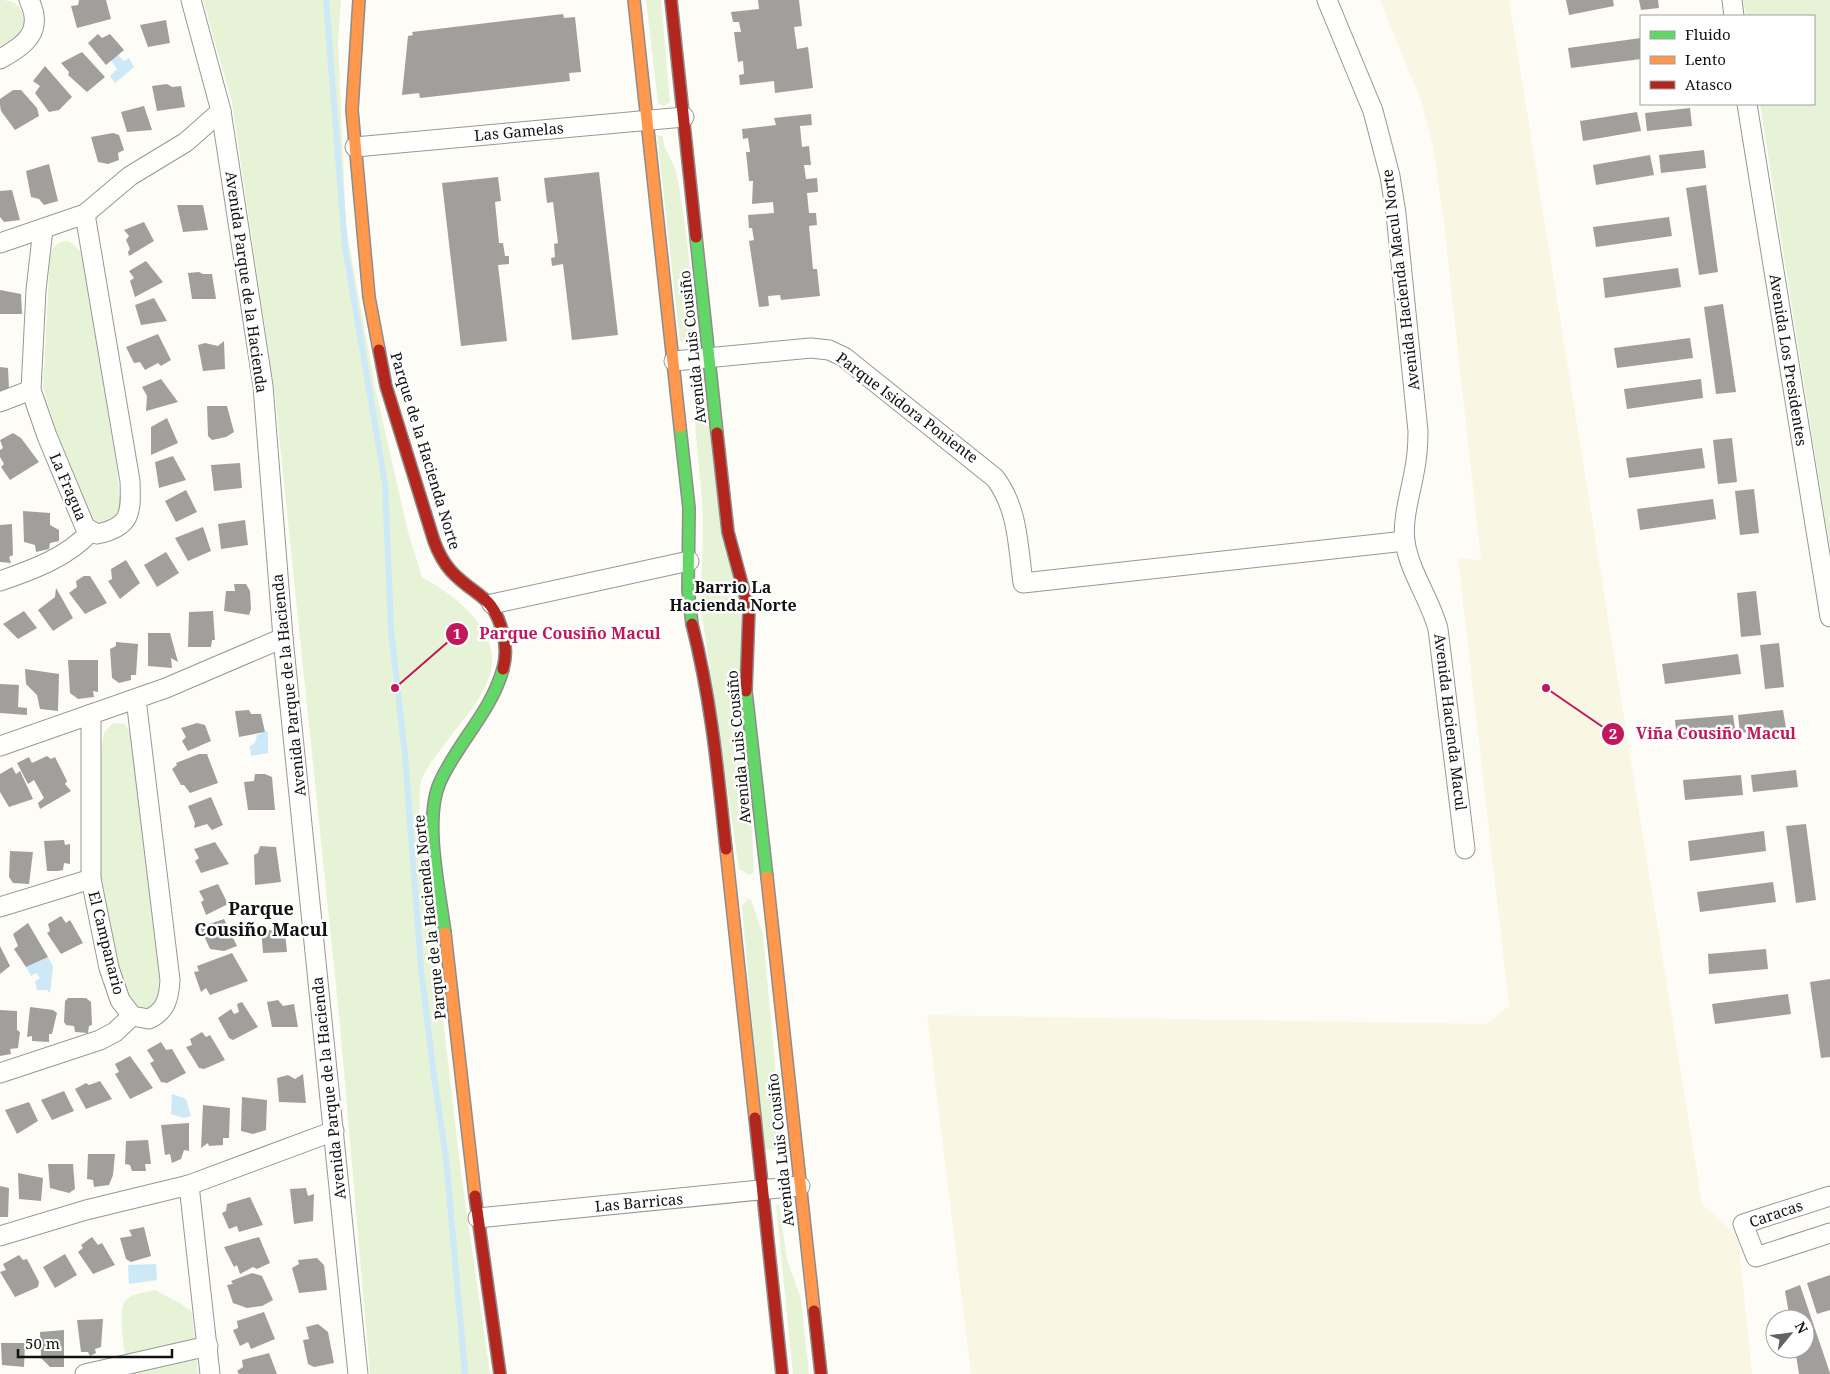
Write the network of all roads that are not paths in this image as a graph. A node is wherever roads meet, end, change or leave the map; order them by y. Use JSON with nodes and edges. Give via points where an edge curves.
{"nodes":[{"id":1,"x":29,"y":0,"type":"edge"},
{"id":2,"x":191,"y":0,"type":"edge"},
{"id":3,"x":359,"y":0,"type":"edge"},
{"id":4,"x":634,"y":0,"type":"edge"},
{"id":5,"x":671,"y":0,"type":"edge"},
{"id":6,"x":1327,"y":0,"type":"edge"},
{"id":7,"x":1732,"y":0,"type":"edge"},
{"id":8,"x":1734,"y":15,"type":"edge"},
{"id":9,"x":0,"y":59,"type":"edge"},
{"id":10,"x":1747,"y":105,"type":"edge"},
{"id":11,"x":221,"y":111,"type":"junction"},
{"id":12,"x":684,"y":117,"type":"junction"},
{"id":13,"x":646,"y":121,"type":"junction"},
{"id":14,"x":355,"y":147,"type":"junction"},
{"id":15,"x":85,"y":214,"type":"junction"},
{"id":16,"x":43,"y":229,"type":"junction"},
{"id":17,"x":0,"y":243,"type":"edge"},
{"id":18,"x":709,"y":358,"type":"junction"},
{"id":19,"x":674,"y":361,"type":"junction"},
{"id":20,"x":31,"y":390,"type":"junction"},
{"id":21,"x":0,"y":402,"type":"edge"},
{"id":22,"x":90,"y":532,"type":"junction"},
{"id":23,"x":1405,"y":540,"type":"junction"},
{"id":24,"x":689,"y":561,"type":"junction"},
{"id":25,"x":0,"y":581,"type":"edge"},
{"id":26,"x":492,"y":604,"type":"junction"},
{"id":27,"x":1830,"y":617,"type":"edge"},
{"id":28,"x":283,"y":638,"type":"junction"},
{"id":29,"x":136,"y":699,"type":"junction"},
{"id":30,"x":92,"y":714,"type":"junction"},
{"id":31,"x":0,"y":746,"type":"edge"},
{"id":32,"x":1465,"y":849,"type":"dead end"},
{"id":33,"x":91,"y":879,"type":"junction"},
{"id":34,"x":0,"y":907,"type":"edge"},
{"id":35,"x":132,"y":1016,"type":"junction"},
{"id":36,"x":0,"y":1073,"type":"edge"},
{"id":37,"x":334,"y":1131,"type":"junction"},
{"id":38,"x":189,"y":1185,"type":"junction"},
{"id":39,"x":800,"y":1186,"type":"junction"},
{"id":40,"x":762,"y":1190,"type":"junction"},
{"id":41,"x":1830,"y":1196,"type":"edge"},
{"id":42,"x":478,"y":1218,"type":"junction"},
{"id":43,"x":1830,"y":1233,"type":"edge"},
{"id":44,"x":0,"y":1236,"type":"edge"},
{"id":45,"x":208,"y":1346,"type":"junction"},
{"id":46,"x":85,"y":1374,"type":"edge"},
{"id":47,"x":210,"y":1374,"type":"edge"},
{"id":48,"x":358,"y":1374,"type":"edge"},
{"id":49,"x":500,"y":1374,"type":"edge"},
{"id":50,"x":782,"y":1374,"type":"edge"},
{"id":51,"x":821,"y":1374,"type":"edge"}],
"edges":[{"from":1,"to":9,"type":"street","via":[[34,18],[31,35]]},
{"from":2,"to":11,"type":"street","name":"Avenida Parque de la Hacienda"},
{"from":3,"to":14,"type":"street","name":"Parque de la Hacienda Norte","via":[[352,110]]},
{"from":4,"to":13,"type":"street","name":"Avenida Luis Cousiño"},
{"from":5,"to":12,"type":"street","name":"Avenida Luis Cousiño"},
{"from":6,"to":23,"type":"street","name":"Avenida Hacienda Macul Norte","via":[[1373,111],[1396,214],[1418,431]]},
{"from":7,"to":8,"type":"street"},
{"from":10,"to":27,"type":"street","name":"Avenida Los Presidentes"},
{"from":11,"to":15,"type":"street","via":[[186,142],[130,176]]},
{"from":11,"to":28,"type":"street","name":"Avenida Parque de la Hacienda","via":[[263,386]]},
{"from":12,"to":13,"type":"street","name":"Las Gamelas"},
{"from":12,"to":18,"type":"street","name":"Avenida Luis Cousiño"},
{"from":13,"to":14,"type":"street","name":"Las Gamelas"},
{"from":13,"to":19,"type":"street","name":"Avenida Luis Cousiño"},
{"from":14,"to":26,"type":"street","name":"Parque de la Hacienda Norte","via":[[369,297],[386,386],[441,558],[456,575]]},
{"from":15,"to":16,"type":"street"},
{"from":15,"to":22,"type":"street","name":"La Fragua","via":[[130,480],[130,505],[124,522],[118,528],[97,534]]},
{"from":16,"to":17,"type":"street"},
{"from":16,"to":20,"type":"street","name":"La Fragua"},
{"from":18,"to":19,"type":"street","name":"Parque Isidora Poniente"},
{"from":18,"to":23,"type":"street","name":"Parque Isidora Poniente","via":[[811,348],[829,350],[844,357],[995,478],[1013,510],[1023,583]]},
{"from":18,"to":39,"type":"street","name":"Avenida Luis Cousiño","via":[[728,532],[749,610],[746,690],[762,888]]},
{"from":19,"to":24,"type":"street","name":"Avenida Luis Cousiño","via":[[689,508]]},
{"from":20,"to":21,"type":"street"},
{"from":20,"to":22,"type":"street","name":"La Fragua","via":[[46,436]]},
{"from":22,"to":25,"type":"street","via":[[67,552]]},
{"from":23,"to":32,"type":"street","name":"Avenida Hacienda Macul","via":[[1412,567],[1438,628]]},
{"from":24,"to":26,"type":"street"},
{"from":24,"to":40,"type":"street","name":"Avenida Luis Cousiño","via":[[690,618],[711,715],[735,891]]},
{"from":26,"to":42,"type":"street","name":"Parque de la Hacienda Norte","via":[[503,631],[505,668],[491,703],[440,781],[432,822]]},
{"from":28,"to":29,"type":"street"},
{"from":28,"to":37,"type":"street","name":"Avenida Parque de la Hacienda"},
{"from":29,"to":30,"type":"street"},
{"from":29,"to":35,"type":"street","via":[[170,980],[169,995],[162,1010],[149,1019]]},
{"from":30,"to":31,"type":"street"},
{"from":30,"to":33,"type":"street","name":"El Campanario"},
{"from":33,"to":34,"type":"street"},
{"from":33,"to":35,"type":"street","name":"El Campanario","via":[[109,968],[120,1000]]},
{"from":35,"to":36,"type":"street","via":[[100,1040]]},
{"from":37,"to":38,"type":"street"},
{"from":37,"to":48,"type":"street","name":"Avenida Parque de la Hacienda"},
{"from":38,"to":44,"type":"street","via":[[86,1210]]},
{"from":38,"to":45,"type":"street"},
{"from":39,"to":40,"type":"street","name":"Las Barricas"},
{"from":39,"to":51,"type":"street","name":"Avenida Luis Cousiño"},
{"from":40,"to":42,"type":"street","name":"Las Barricas"},
{"from":40,"to":50,"type":"street","name":"Avenida Luis Cousiño"},
{"from":41,"to":43,"type":"street","name":"Caracas","via":[[1743,1224],[1756,1257]]},
{"from":42,"to":49,"type":"street","name":"Parque de la Hacienda Norte"},
{"from":45,"to":46,"type":"street"},
{"from":45,"to":47,"type":"street"}]}
